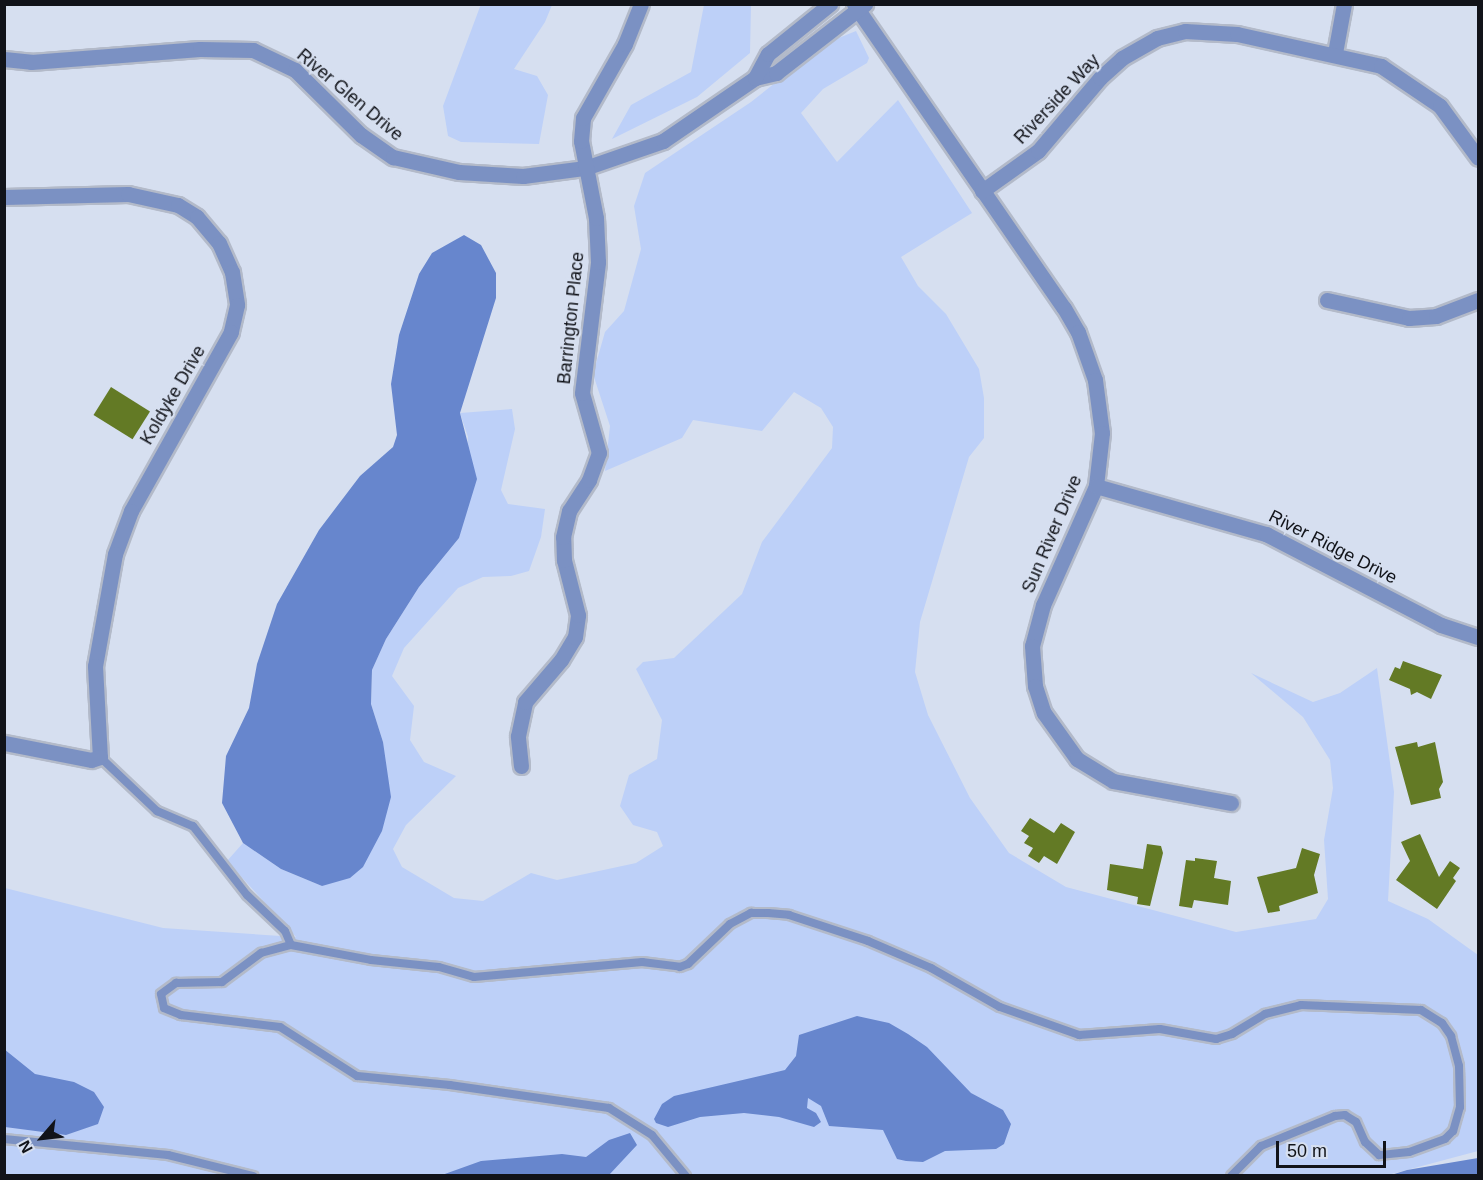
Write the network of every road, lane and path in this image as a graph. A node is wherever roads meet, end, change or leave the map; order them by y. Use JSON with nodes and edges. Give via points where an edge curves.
{"nodes":[{"id":1,"x":640,"y":4,"type":"edge"},
{"id":2,"x":830,"y":4,"type":"edge"},
{"id":3,"x":1344,"y":4,"type":"edge"},
{"id":4,"x":859,"y":6,"type":"edge"},
{"id":5,"x":1335,"y":52,"type":"junction"},
{"id":6,"x":4,"y":59,"type":"edge"},
{"id":7,"x":755,"y":78,"type":"junction"},
{"id":8,"x":1479,"y":158,"type":"edge"},
{"id":9,"x":585,"y":168,"type":"junction"},
{"id":10,"x":982,"y":191,"type":"junction"},
{"id":11,"x":4,"y":197,"type":"edge"},
{"id":12,"x":1327,"y":300,"type":"dead end"},
{"id":13,"x":1479,"y":300,"type":"edge"},
{"id":14,"x":1096,"y":486,"type":"junction"},
{"id":15,"x":1479,"y":637,"type":"edge"},
{"id":16,"x":4,"y":743,"type":"edge"},
{"id":17,"x":100,"y":757,"type":"junction"},
{"id":18,"x":522,"y":765,"type":"dead end"},
{"id":19,"x":1232,"y":803,"type":"dead end"},
{"id":20,"x":291,"y":945,"type":"junction"},
{"id":21,"x":4,"y":1139,"type":"edge"},
{"id":22,"x":253,"y":1176,"type":"edge"},
{"id":23,"x":686,"y":1176,"type":"edge"},
{"id":24,"x":1232,"y":1176,"type":"edge"}],
"edges":[{"from":1,"to":9,"type":"street","name":"Barrington Place","via":[[625,44],[586,108],[581,130]]},
{"from":2,"to":7,"type":"street","name":"River Glen Drive","via":[[768,54]]},
{"from":3,"to":5,"type":"street"},
{"from":4,"to":7,"type":"street","name":"River Glen Drive","via":[[776,73]]},
{"from":4,"to":10,"type":"street","name":"Sun River Drive"},
{"from":5,"to":8,"type":"street","name":"Riverside Way","via":[[1382,66],[1414,86],[1440,106]]},
{"from":5,"to":10,"type":"street","name":"Riverside Way","via":[[1211,30],[1157,38],[1113,65],[1038,151]]},
{"from":6,"to":9,"type":"street","name":"River Glen Drive","via":[[31,62],[200,49],[253,50],[295,70],[361,135],[393,157],[437,169],[502,177]]},
{"from":7,"to":9,"type":"street","name":"River Glen Drive","via":[[676,134],[630,155]]},
{"from":9,"to":18,"type":"street","name":"Barrington Place","via":[[596,218],[598,262],[582,393],[598,453],[589,480],[569,512],[563,537],[564,560],[577,609],[575,638],[525,702],[519,727]]},
{"from":10,"to":14,"type":"street","name":"Sun River Drive","via":[[1064,308],[1089,359],[1102,433]]},
{"from":11,"to":17,"type":"street","name":"Koldyke Drive","via":[[128,194],[178,205],[197,217],[219,243],[236,287],[231,332],[131,511],[115,554],[95,666]]},
{"from":12,"to":13,"type":"street","via":[[1409,318],[1436,316]]},
{"from":14,"to":15,"type":"street","name":"River Ridge Drive","via":[[1266,534],[1441,625]]},
{"from":14,"to":19,"type":"street","name":"Sun River Drive","via":[[1037,622],[1031,660],[1044,713],[1072,754],[1113,781]]},
{"from":16,"to":17,"type":"street","via":[[91,760]]},
{"from":17,"to":20,"type":"lane","via":[[157,811],[193,826],[247,894],[285,931]]},
{"from":20,"to":23,"type":"lane","via":[[261,953],[222,982],[168,986],[160,1001],[170,1012],[181,1015],[280,1027],[357,1076],[609,1108],[652,1135]]},
{"from":20,"to":24,"type":"lane","via":[[371,960],[439,967],[474,977],[642,962],[680,967],[730,924],[751,913],[768,913],[789,915],[868,941],[931,968],[999,1007],[1079,1035],[1160,1029],[1216,1039],[1274,1011],[1301,1005],[1421,1010],[1442,1023],[1451,1036],[1459,1066],[1460,1107],[1453,1131],[1445,1139],[1409,1152],[1379,1155],[1365,1142],[1356,1122],[1345,1115],[1317,1122],[1261,1146]]},
{"from":21,"to":22,"type":"lane","via":[[168,1155]]}]}
